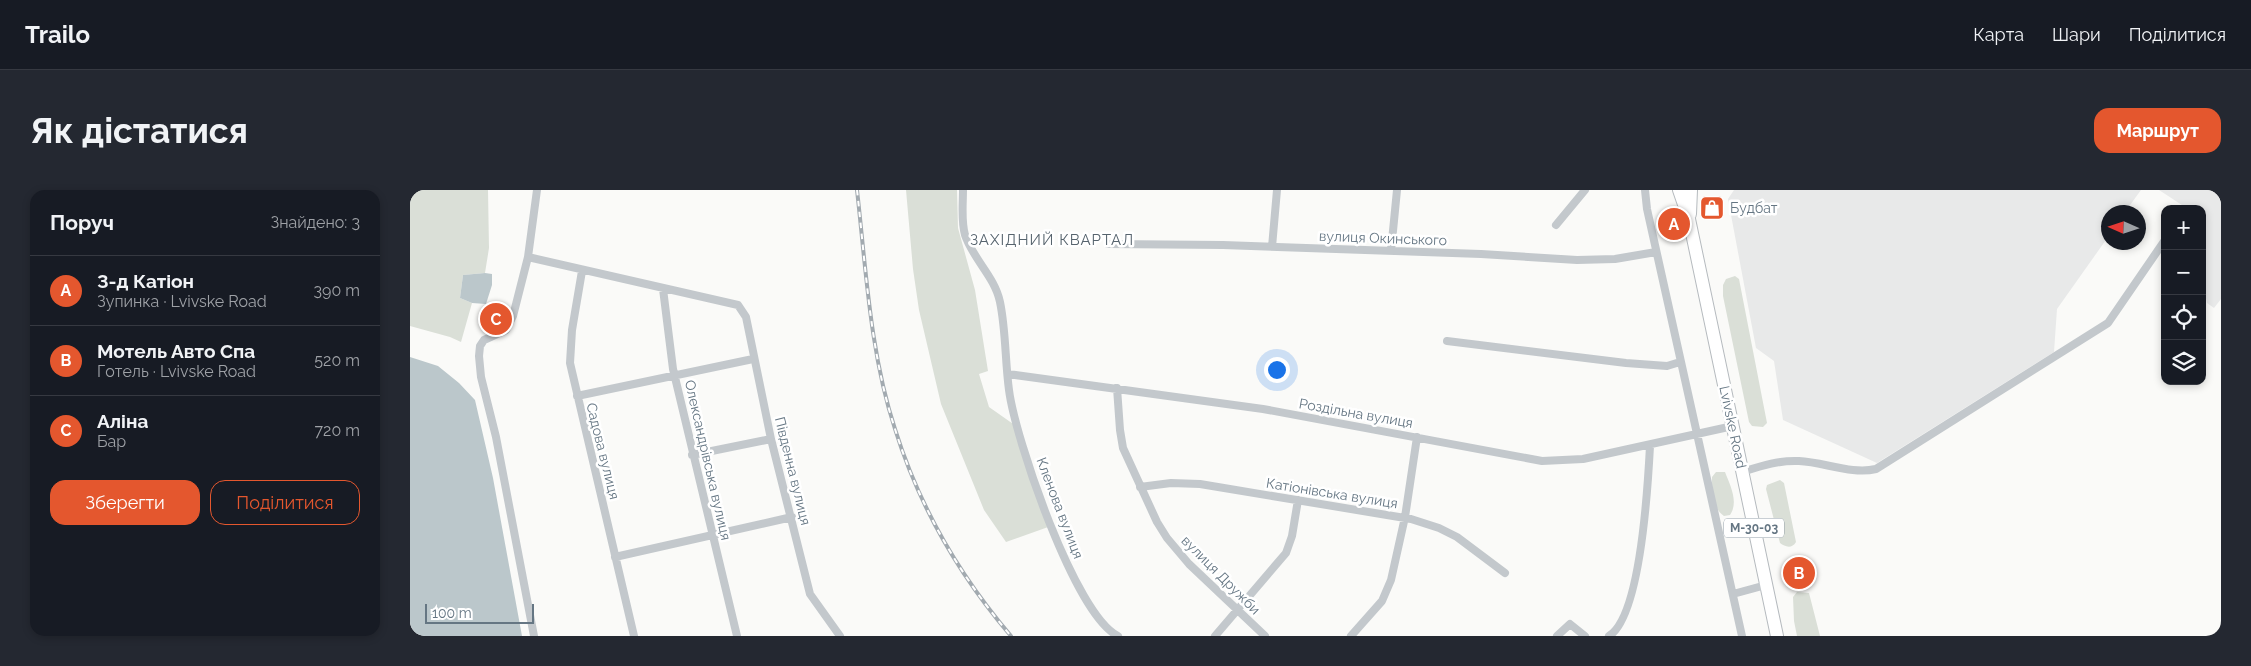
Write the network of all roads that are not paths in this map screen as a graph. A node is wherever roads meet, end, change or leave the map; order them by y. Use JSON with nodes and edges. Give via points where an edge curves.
{"nodes":[{"id":1,"x":537,"y":190,"type":"edge"},
{"id":2,"x":963,"y":190,"type":"edge"},
{"id":3,"x":1277,"y":190,"type":"edge"},
{"id":4,"x":1397,"y":190,"type":"edge"},
{"id":5,"x":1585,"y":190,"type":"edge"},
{"id":6,"x":1645,"y":190,"type":"edge"},
{"id":7,"x":1678,"y":190,"type":"edge"},
{"id":8,"x":1691,"y":190,"type":"edge"},
{"id":9,"x":1689,"y":218,"type":"junction"},
{"id":10,"x":1556,"y":224,"type":"dead end"},
{"id":11,"x":1108,"y":244,"type":"dead end"},
{"id":12,"x":1272,"y":246,"type":"junction"},
{"id":13,"x":2161,"y":246,"type":"edge"},
{"id":14,"x":1391,"y":251,"type":"junction"},
{"id":15,"x":1656,"y":252,"type":"junction"},
{"id":16,"x":528,"y":257,"type":"junction"},
{"id":17,"x":582,"y":271,"type":"junction"},
{"id":18,"x":663,"y":289,"type":"junction"},
{"id":19,"x":1447,"y":341,"type":"dead end"},
{"id":20,"x":753,"y":359,"type":"junction"},
{"id":21,"x":1680,"y":362,"type":"junction"},
{"id":22,"x":1008,"y":374,"type":"junction"},
{"id":23,"x":675,"y":375,"type":"junction"},
{"id":24,"x":1117,"y":388,"type":"junction"},
{"id":25,"x":577,"y":396,"type":"junction"},
{"id":26,"x":1733,"y":426,"type":"junction"},
{"id":27,"x":1697,"y":434,"type":"junction"},
{"id":28,"x":1418,"y":437,"type":"junction"},
{"id":29,"x":771,"y":439,"type":"junction"},
{"id":30,"x":1650,"y":446,"type":"junction"},
{"id":31,"x":692,"y":454,"type":"junction"},
{"id":32,"x":1742,"y":472,"type":"junction"},
{"id":33,"x":1140,"y":488,"type":"junction"},
{"id":34,"x":1298,"y":500,"type":"junction"},
{"id":35,"x":792,"y":517,"type":"junction"},
{"id":36,"x":1405,"y":518,"type":"junction"},
{"id":37,"x":712,"y":534,"type":"junction"},
{"id":38,"x":615,"y":557,"type":"junction"},
{"id":39,"x":1505,"y":573,"type":"dead end"},
{"id":40,"x":1766,"y":585,"type":"junction"},
{"id":41,"x":1733,"y":594,"type":"junction"},
{"id":42,"x":1236,"y":609,"type":"junction"},
{"id":43,"x":534,"y":636,"type":"edge"},
{"id":44,"x":634,"y":636,"type":"edge"},
{"id":45,"x":737,"y":636,"type":"edge"},
{"id":46,"x":840,"y":636,"type":"edge"},
{"id":47,"x":1118,"y":636,"type":"edge"},
{"id":48,"x":1214,"y":636,"type":"edge"},
{"id":49,"x":1265,"y":636,"type":"edge"},
{"id":50,"x":1352,"y":636,"type":"edge"},
{"id":51,"x":1558,"y":636,"type":"edge"},
{"id":52,"x":1585,"y":636,"type":"edge"},
{"id":53,"x":1609,"y":636,"type":"edge"},
{"id":54,"x":1742,"y":636,"type":"edge"},
{"id":55,"x":1776,"y":636,"type":"edge"}],
"edges":[{"from":1,"to":16,"type":"street"},
{"from":2,"to":22,"type":"street","name":"Кленова вулиця","via":[[965,236],[992,280],[1000,301]]},
{"from":3,"to":12,"type":"street"},
{"from":4,"to":14,"type":"street"},
{"from":5,"to":10,"type":"street"},
{"from":6,"to":15,"type":"street"},
{"from":7,"to":9,"type":"main road","name":"Lvivske Road"},
{"from":8,"to":9,"type":"main road","name":"Lvivske Road"},
{"from":9,"to":26,"type":"main road","name":"Lvivske Road"},
{"from":11,"to":12,"type":"street","name":"вулиця Окинського"},
{"from":12,"to":14,"type":"street","name":"вулиця Окинського"},
{"from":13,"to":32,"type":"street","via":[[2108,323],[1876,469],[1860,470],[1799,461],[1774,462]]},
{"from":14,"to":15,"type":"street","name":"вулиця Окинського","via":[[1577,260],[1615,259]]},
{"from":15,"to":21,"type":"street"},
{"from":16,"to":17,"type":"street"},
{"from":16,"to":43,"type":"street","via":[[510,324],[506,330],[484,340],[479,356]]},
{"from":17,"to":18,"type":"street"},
{"from":17,"to":25,"type":"street","name":"Садова вулиця","via":[[570,347]]},
{"from":18,"to":20,"type":"street","name":"Південна вулиця","via":[[738,305],[746,317]]},
{"from":18,"to":23,"type":"street","name":"Олександрівська вулиця"},
{"from":19,"to":21,"type":"street","via":[[1626,363],[1667,366]]},
{"from":20,"to":23,"type":"street"},
{"from":20,"to":29,"type":"street","name":"Південна вулиця"},
{"from":21,"to":27,"type":"street"},
{"from":22,"to":24,"type":"street","name":"Роздільна вулиця"},
{"from":22,"to":47,"type":"street","name":"Кленова вулиця","via":[[1016,426],[1060,550],[1104,627]]},
{"from":23,"to":25,"type":"street"},
{"from":23,"to":31,"type":"street","name":"Олександрівська вулиця"},
{"from":24,"to":28,"type":"street","name":"Роздільна вулиця","via":[[1263,409]]},
{"from":24,"to":33,"type":"street","name":"вулиця Дружби","via":[[1123,448]]},
{"from":25,"to":38,"type":"street","name":"Садова вулиця"},
{"from":26,"to":27,"type":"street","name":"Роздільна вулиця"},
{"from":26,"to":32,"type":"main road","name":"Lvivske Road"},
{"from":27,"to":30,"type":"street","name":"Роздільна вулиця"},
{"from":27,"to":41,"type":"street"},
{"from":28,"to":30,"type":"street","name":"Роздільна вулиця","via":[[1542,461],[1584,459]]},
{"from":28,"to":36,"type":"street"},
{"from":29,"to":31,"type":"street"},
{"from":29,"to":35,"type":"street","name":"Південна вулиця"},
{"from":30,"to":53,"type":"street","via":[[1646,503],[1627,611],[1621,625]]},
{"from":31,"to":37,"type":"street","name":"Олександрівська вулиця"},
{"from":32,"to":40,"type":"main road","name":"Lvivske Road","number":"М-30-03"},
{"from":33,"to":34,"type":"street","name":"Катіонівська вулиця","via":[[1171,483],[1200,484]]},
{"from":33,"to":42,"type":"street","name":"вулиця Дружби","via":[[1167,538]]},
{"from":34,"to":36,"type":"street","name":"Катіонівська вулиця"},
{"from":34,"to":42,"type":"street","via":[[1286,553]]},
{"from":35,"to":37,"type":"street"},
{"from":35,"to":46,"type":"street","name":"Південна вулиця","via":[[810,594]]},
{"from":36,"to":39,"type":"street","name":"Катіонівська вулиця","via":[[1457,537]]},
{"from":36,"to":50,"type":"street","via":[[1391,580],[1382,601]]},
{"from":37,"to":38,"type":"street"},
{"from":37,"to":45,"type":"street","name":"Олександрівська вулиця"},
{"from":38,"to":44,"type":"street","name":"Садова вулиця"},
{"from":40,"to":41,"type":"street"},
{"from":40,"to":55,"type":"main road","name":"Lvivske Road","number":"М-30-03"},
{"from":41,"to":54,"type":"street"},
{"from":42,"to":48,"type":"street"},
{"from":42,"to":49,"type":"street","name":"вулиця Дружби"},
{"from":51,"to":52,"type":"street","via":[[1570,624]]}]}
